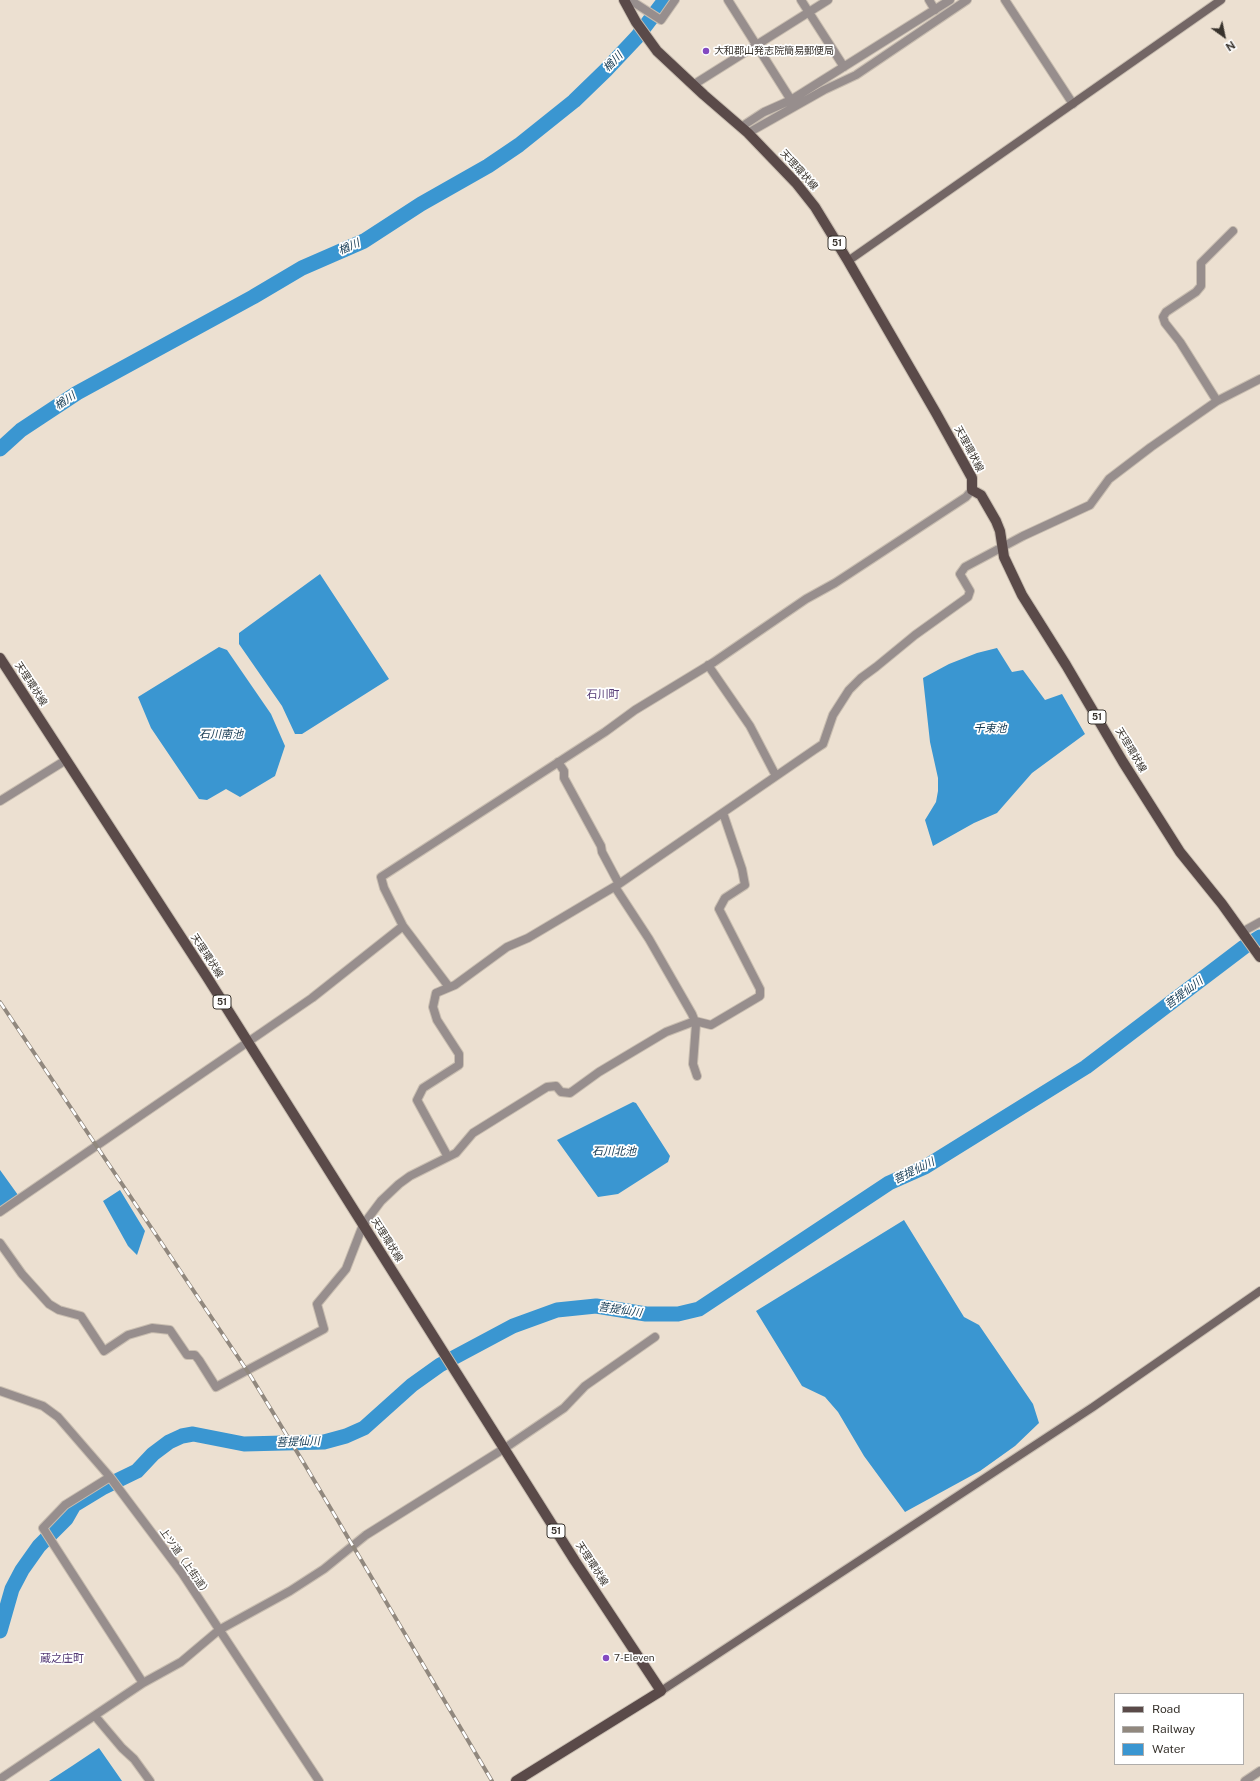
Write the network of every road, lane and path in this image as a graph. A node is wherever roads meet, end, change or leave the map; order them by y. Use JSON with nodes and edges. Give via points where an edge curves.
{"nodes":[{"id":1,"x":624,"y":0,"type":"edge"},
{"id":2,"x":630,"y":0,"type":"edge"},
{"id":3,"x":675,"y":0,"type":"edge"},
{"id":4,"x":728,"y":0,"type":"edge"},
{"id":5,"x":801,"y":0,"type":"edge"},
{"id":6,"x":828,"y":0,"type":"edge"},
{"id":7,"x":929,"y":0,"type":"edge"},
{"id":8,"x":950,"y":0,"type":"edge"},
{"id":9,"x":967,"y":0,"type":"edge"},
{"id":10,"x":1005,"y":0,"type":"edge"},
{"id":11,"x":1221,"y":0,"type":"edge"},
{"id":12,"x":935,"y":10,"type":"junction"},
{"id":13,"x":809,"y":12,"type":"junction"},
{"id":14,"x":756,"y":45,"type":"junction"},
{"id":15,"x":844,"y":67,"type":"junction"},
{"id":16,"x":693,"y":85,"type":"junction"},
{"id":17,"x":791,"y":100,"type":"junction"},
{"id":18,"x":1072,"y":104,"type":"junction"},
{"id":19,"x":744,"y":130,"type":"junction"},
{"id":20,"x":1233,"y":231,"type":"dead end"},
{"id":21,"x":848,"y":261,"type":"junction"},
{"id":22,"x":1260,"y":379,"type":"edge"},
{"id":23,"x":1217,"y":401,"type":"junction"},
{"id":24,"x":972,"y":490,"type":"junction"},
{"id":25,"x":1003,"y":547,"type":"junction"},
{"id":26,"x":0,"y":658,"type":"edge"},
{"id":27,"x":708,"y":665,"type":"junction"},
{"id":28,"x":66,"y":760,"type":"junction"},
{"id":29,"x":558,"y":762,"type":"junction"},
{"id":30,"x":776,"y":776,"type":"junction"},
{"id":31,"x":0,"y":801,"type":"edge"},
{"id":32,"x":723,"y":813,"type":"junction"},
{"id":33,"x":617,"y":886,"type":"junction"},
{"id":34,"x":1260,"y":922,"type":"edge"},
{"id":35,"x":403,"y":926,"type":"junction"},
{"id":36,"x":1243,"y":933,"type":"junction"},
{"id":37,"x":1259,"y":956,"type":"edge"},
{"id":38,"x":449,"y":987,"type":"junction"},
{"id":39,"x":695,"y":1021,"type":"junction"},
{"id":40,"x":247,"y":1042,"type":"junction"},
{"id":41,"x":697,"y":1076,"type":"dead end"},
{"id":42,"x":448,"y":1157,"type":"junction"},
{"id":43,"x":0,"y":1212,"type":"edge"},
{"id":44,"x":363,"y":1225,"type":"junction"},
{"id":45,"x":0,"y":1243,"type":"edge"},
{"id":46,"x":1260,"y":1291,"type":"edge"},
{"id":47,"x":655,"y":1337,"type":"dead end"},
{"id":48,"x":0,"y":1390,"type":"edge"},
{"id":49,"x":505,"y":1448,"type":"junction"},
{"id":50,"x":110,"y":1476,"type":"junction"},
{"id":51,"x":220,"y":1630,"type":"junction"},
{"id":52,"x":143,"y":1683,"type":"junction"},
{"id":53,"x":661,"y":1691,"type":"junction"},
{"id":54,"x":95,"y":1716,"type":"junction"},
{"id":55,"x":1260,"y":1770,"type":"edge"},
{"id":56,"x":0,"y":1779,"type":"edge"},
{"id":57,"x":150,"y":1781,"type":"edge"},
{"id":58,"x":319,"y":1781,"type":"edge"},
{"id":59,"x":516,"y":1781,"type":"edge"},
{"id":60,"x":1245,"y":1781,"type":"edge"}],
"edges":[{"from":1,"to":16,"type":"main road","name":"天理環状線","number":"51","via":[[657,51]]},
{"from":2,"to":3,"type":"street","via":[[661,20]]},
{"from":4,"to":14,"type":"street"},
{"from":5,"to":13,"type":"street"},
{"from":6,"to":13,"type":"street"},
{"from":7,"to":12,"type":"street"},
{"from":8,"to":12,"type":"street"},
{"from":9,"to":19,"type":"street","via":[[856,75]]},
{"from":10,"to":18,"type":"street"},
{"from":11,"to":18,"type":"street"},
{"from":12,"to":15,"type":"street"},
{"from":13,"to":14,"type":"street"},
{"from":13,"to":15,"type":"street"},
{"from":14,"to":16,"type":"street"},
{"from":14,"to":17,"type":"street"},
{"from":15,"to":17,"type":"street"},
{"from":16,"to":19,"type":"main road","name":"天理環状線","number":"51"},
{"from":17,"to":19,"type":"street","via":[[764,112]]},
{"from":18,"to":21,"type":"street"},
{"from":19,"to":21,"type":"main road","name":"天理環状線","number":"51","via":[[796,183],[815,207]]},
{"from":20,"to":23,"type":"street","via":[[1201,263],[1201,286],[1166,312],[1163,318]]},
{"from":21,"to":24,"type":"main road","name":"天理環状線","number":"51","via":[[972,478]]},
{"from":22,"to":23,"type":"street"},
{"from":23,"to":25,"type":"street","via":[[1109,479],[1090,505]]},
{"from":24,"to":25,"type":"main road","name":"天理環状線","number":"51","via":[[981,495],[996,521]]},
{"from":24,"to":27,"type":"street","via":[[966,497],[835,584],[806,598]]},
{"from":25,"to":30,"type":"street","via":[[965,567],[960,574],[970,591],[968,597],[861,678],[849,690],[833,715],[823,744]]},
{"from":25,"to":36,"type":"main road","name":"天理環状線","number":"51","via":[[1004,557],[1022,595],[1123,762],[1180,852]]},
{"from":26,"to":28,"type":"main road","name":"天理環状線","number":"51"},
{"from":27,"to":29,"type":"street","via":[[634,710],[606,732]]},
{"from":27,"to":30,"type":"street","via":[[750,726]]},
{"from":28,"to":31,"type":"street"},
{"from":28,"to":40,"type":"main road","name":"天理環状線","number":"51"},
{"from":29,"to":33,"type":"street","via":[[601,846]]},
{"from":29,"to":35,"type":"street","via":[[381,877]]},
{"from":30,"to":32,"type":"street"},
{"from":32,"to":33,"type":"street"},
{"from":32,"to":39,"type":"street","via":[[745,885],[725,898],[720,909],[760,989],[760,996],[711,1025]]},
{"from":33,"to":38,"type":"street","via":[[528,938],[507,947],[470,975]]},
{"from":33,"to":39,"type":"street"},
{"from":34,"to":36,"type":"street"},
{"from":35,"to":38,"type":"street"},
{"from":35,"to":40,"type":"street","via":[[312,998]]},
{"from":36,"to":37,"type":"main road","name":"天理環状線","number":"51"},
{"from":38,"to":42,"type":"street","via":[[436,993],[433,1007],[437,1020],[459,1054],[459,1065],[423,1088],[417,1100]]},
{"from":39,"to":41,"type":"street","via":[[693,1064]]},
{"from":39,"to":42,"type":"street","via":[[666,1032],[639,1047],[570,1094],[561,1092],[556,1086],[547,1087],[473,1133],[456,1153]]},
{"from":40,"to":43,"type":"street"},
{"from":40,"to":44,"type":"main road","name":"天理環状線","number":"51"},
{"from":42,"to":44,"type":"street","via":[[399,1184]]},
{"from":44,"to":45,"type":"street","via":[[346,1269],[317,1304],[324,1329],[216,1387],[199,1360],[195,1356],[187,1355],[170,1330],[152,1328],[128,1335],[104,1351],[82,1316],[59,1310],[49,1304],[22,1274]]},
{"from":44,"to":49,"type":"main road","name":"天理環状線","number":"51"},
{"from":46,"to":53,"type":"street","via":[[1092,1407]]},
{"from":47,"to":49,"type":"street","via":[[585,1386],[564,1408]]},
{"from":48,"to":50,"type":"street","name":"上ツ道（上街道）","via":[[43,1406],[58,1417]]},
{"from":49,"to":51,"type":"street","via":[[366,1535],[324,1569],[290,1591]]},
{"from":49,"to":53,"type":"main road","name":"天理環状線","number":"51","via":[[575,1561]]},
{"from":50,"to":51,"type":"street","name":"上ツ道（上街道）","via":[[182,1573]]},
{"from":50,"to":52,"type":"street","via":[[65,1505],[43,1528]]},
{"from":51,"to":52,"type":"street","via":[[181,1662]]},
{"from":51,"to":58,"type":"street","name":"上ツ道（上街道）"},
{"from":52,"to":54,"type":"street"},
{"from":53,"to":59,"type":"main road"},
{"from":54,"to":56,"type":"street"},
{"from":54,"to":57,"type":"street"},
{"from":55,"to":60,"type":"street"}]}
